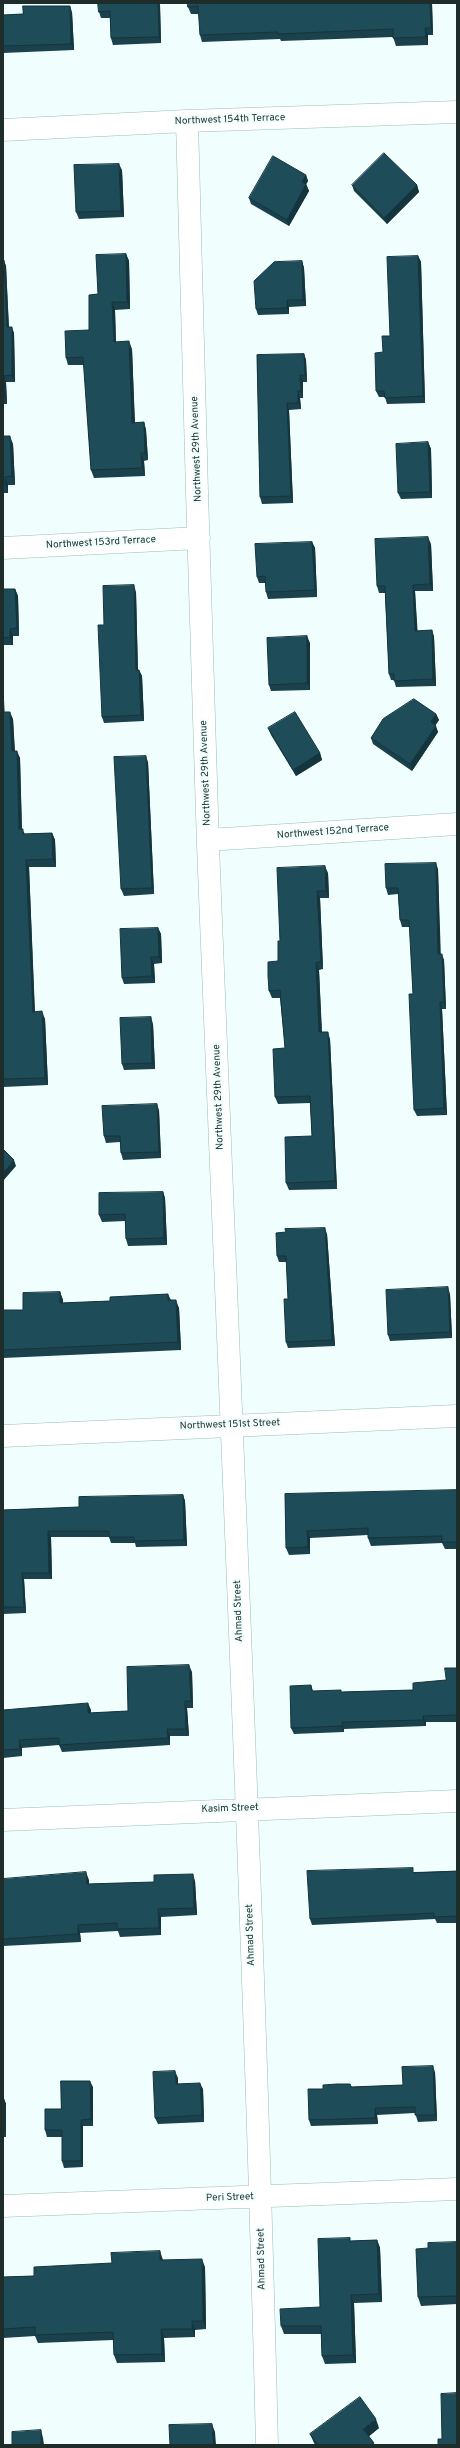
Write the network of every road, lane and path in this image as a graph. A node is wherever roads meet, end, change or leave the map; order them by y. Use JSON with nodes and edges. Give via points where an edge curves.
{"nodes":[{"id":1,"x":457,"y":112,"type":"edge"},
{"id":2,"x":187,"y":121,"type":"junction"},
{"id":3,"x":3,"y":130,"type":"edge"},
{"id":4,"x":199,"y":538,"type":"junction"},
{"id":5,"x":3,"y":548,"type":"edge"},
{"id":6,"x":457,"y":824,"type":"edge"},
{"id":7,"x":208,"y":840,"type":"junction"},
{"id":8,"x":457,"y":1416,"type":"edge"},
{"id":9,"x":233,"y":1425,"type":"junction"},
{"id":10,"x":3,"y":1436,"type":"edge"},
{"id":11,"x":457,"y":1801,"type":"edge"},
{"id":12,"x":246,"y":1808,"type":"junction"},
{"id":13,"x":3,"y":1820,"type":"edge"},
{"id":14,"x":457,"y":2189,"type":"edge"},
{"id":15,"x":261,"y":2197,"type":"junction"},
{"id":16,"x":3,"y":2206,"type":"edge"},
{"id":17,"x":267,"y":2445,"type":"edge"}],
"edges":[{"from":1,"to":2,"type":"street","name":"Northwest 154th Terrace"},
{"from":2,"to":3,"type":"street","name":"Northwest 154th Terrace"},
{"from":2,"to":4,"type":"street","name":"Northwest 29th Avenue"},
{"from":4,"to":5,"type":"street","name":"Northwest 153rd Terrace"},
{"from":4,"to":7,"type":"street","name":"Northwest 29th Avenue"},
{"from":6,"to":7,"type":"street","name":"Northwest 152nd Terrace"},
{"from":7,"to":9,"type":"street","name":"Northwest 29th Avenue"},
{"from":8,"to":9,"type":"street","name":"Northwest 151st Street"},
{"from":9,"to":10,"type":"street","name":"Northwest 151st Street"},
{"from":9,"to":12,"type":"street","name":"Ahmad Street"},
{"from":11,"to":12,"type":"street","name":"Kasim Street"},
{"from":12,"to":13,"type":"street","name":"Kasim Street"},
{"from":12,"to":15,"type":"street","name":"Ahmad Street"},
{"from":14,"to":15,"type":"street","name":"Peri Street"},
{"from":15,"to":16,"type":"street","name":"Peri Street"},
{"from":15,"to":17,"type":"street","name":"Ahmad Street"}]}
